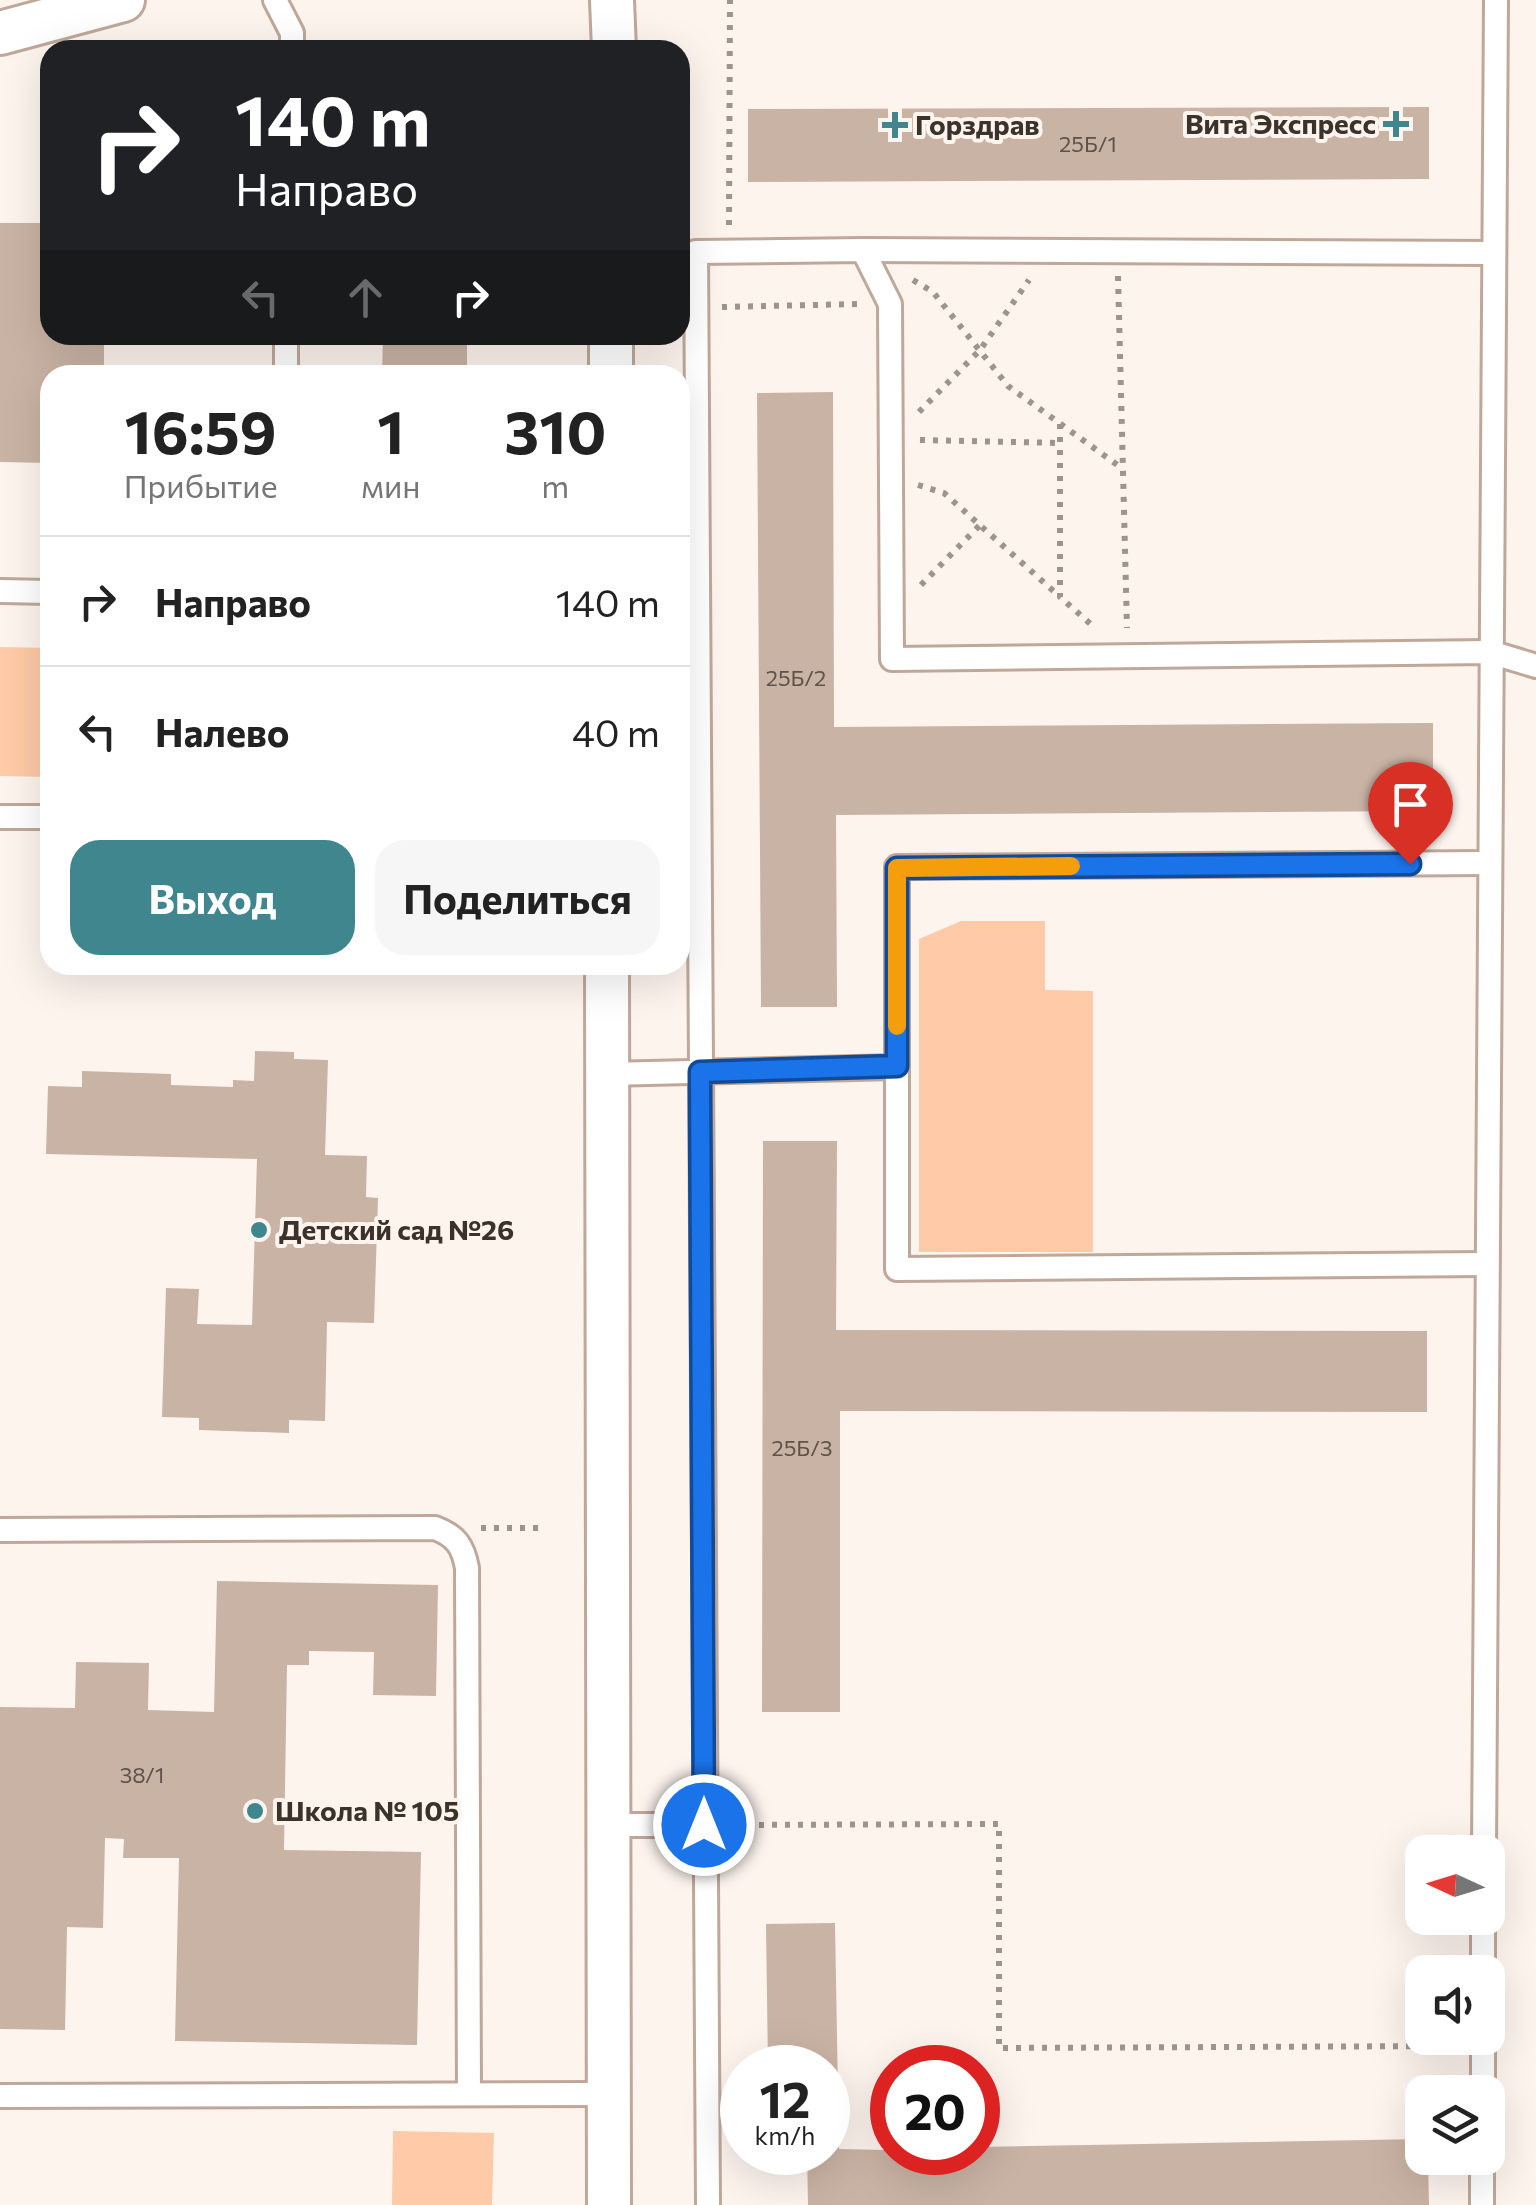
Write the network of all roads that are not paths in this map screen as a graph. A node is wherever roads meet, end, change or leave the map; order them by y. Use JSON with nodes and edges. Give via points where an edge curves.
{"nodes":[{"id":1,"x":123,"y":0,"type":"edge"},
{"id":2,"x":275,"y":0,"type":"edge"},
{"id":3,"x":612,"y":0,"type":"edge"},
{"id":4,"x":1496,"y":0,"type":"edge"},
{"id":5,"x":0,"y":33,"type":"edge"},
{"id":6,"x":292,"y":40,"type":"edge"},
{"id":7,"x":614,"y":40,"type":"edge"},
{"id":8,"x":864,"y":250,"type":"junction"},
{"id":9,"x":1493,"y":253,"type":"junction"},
{"id":10,"x":0,"y":590,"type":"edge"},
{"id":11,"x":40,"y":592,"type":"edge"},
{"id":12,"x":1490,"y":652,"type":"junction"},
{"id":13,"x":1536,"y":666,"type":"edge"},
{"id":14,"x":0,"y":817,"type":"edge"},
{"id":15,"x":40,"y":817,"type":"edge"},
{"id":16,"x":1489,"y":863,"type":"junction"},
{"id":17,"x":607,"y":975,"type":"edge"},
{"id":18,"x":897,"y":1066,"type":"junction"},
{"id":19,"x":700,"y":1072,"type":"junction"},
{"id":20,"x":607,"y":1074,"type":"junction"},
{"id":21,"x":1488,"y":1264,"type":"junction"},
{"id":22,"x":0,"y":1530,"type":"edge"},
{"id":23,"x":608,"y":1824,"type":"junction"},
{"id":24,"x":704,"y":1825,"type":"junction"},
{"id":25,"x":1484,"y":1835,"type":"edge"},
{"id":26,"x":469,"y":2094,"type":"junction"},
{"id":27,"x":608,"y":2094,"type":"junction"},
{"id":28,"x":0,"y":2096,"type":"edge"},
{"id":29,"x":1482,"y":2175,"type":"edge"},
{"id":30,"x":609,"y":2205,"type":"edge"},
{"id":31,"x":708,"y":2205,"type":"edge"},
{"id":32,"x":1482,"y":2205,"type":"edge"}],
"edges":[{"from":1,"to":5,"type":"street"},
{"from":2,"to":6,"type":"lane"},
{"from":3,"to":7,"type":"street"},
{"from":4,"to":9,"type":"lane"},
{"from":8,"to":9,"type":"lane"},
{"from":8,"to":12,"type":"lane","via":[[890,304],[892,659]]},
{"from":8,"to":19,"type":"lane","via":[[696,252]]},
{"from":9,"to":12,"type":"lane"},
{"from":10,"to":11,"type":"lane"},
{"from":12,"to":13,"type":"lane"},
{"from":12,"to":16,"type":"lane"},
{"from":14,"to":15,"type":"lane"},
{"from":16,"to":18,"type":"lane","via":[[897,868]]},
{"from":16,"to":21,"type":"lane"},
{"from":17,"to":20,"type":"street"},
{"from":18,"to":19,"type":"lane"},
{"from":18,"to":21,"type":"lane","via":[[897,1270]]},
{"from":19,"to":20,"type":"lane"},
{"from":19,"to":24,"type":"lane"},
{"from":20,"to":23,"type":"street"},
{"from":21,"to":25,"type":"lane"},
{"from":22,"to":26,"type":"lane","via":[[435,1528],[464,1550]]},
{"from":23,"to":24,"type":"lane"},
{"from":23,"to":27,"type":"street"},
{"from":24,"to":31,"type":"lane"},
{"from":26,"to":27,"type":"lane"},
{"from":26,"to":28,"type":"lane"},
{"from":27,"to":30,"type":"street"},
{"from":29,"to":32,"type":"lane"}]}
